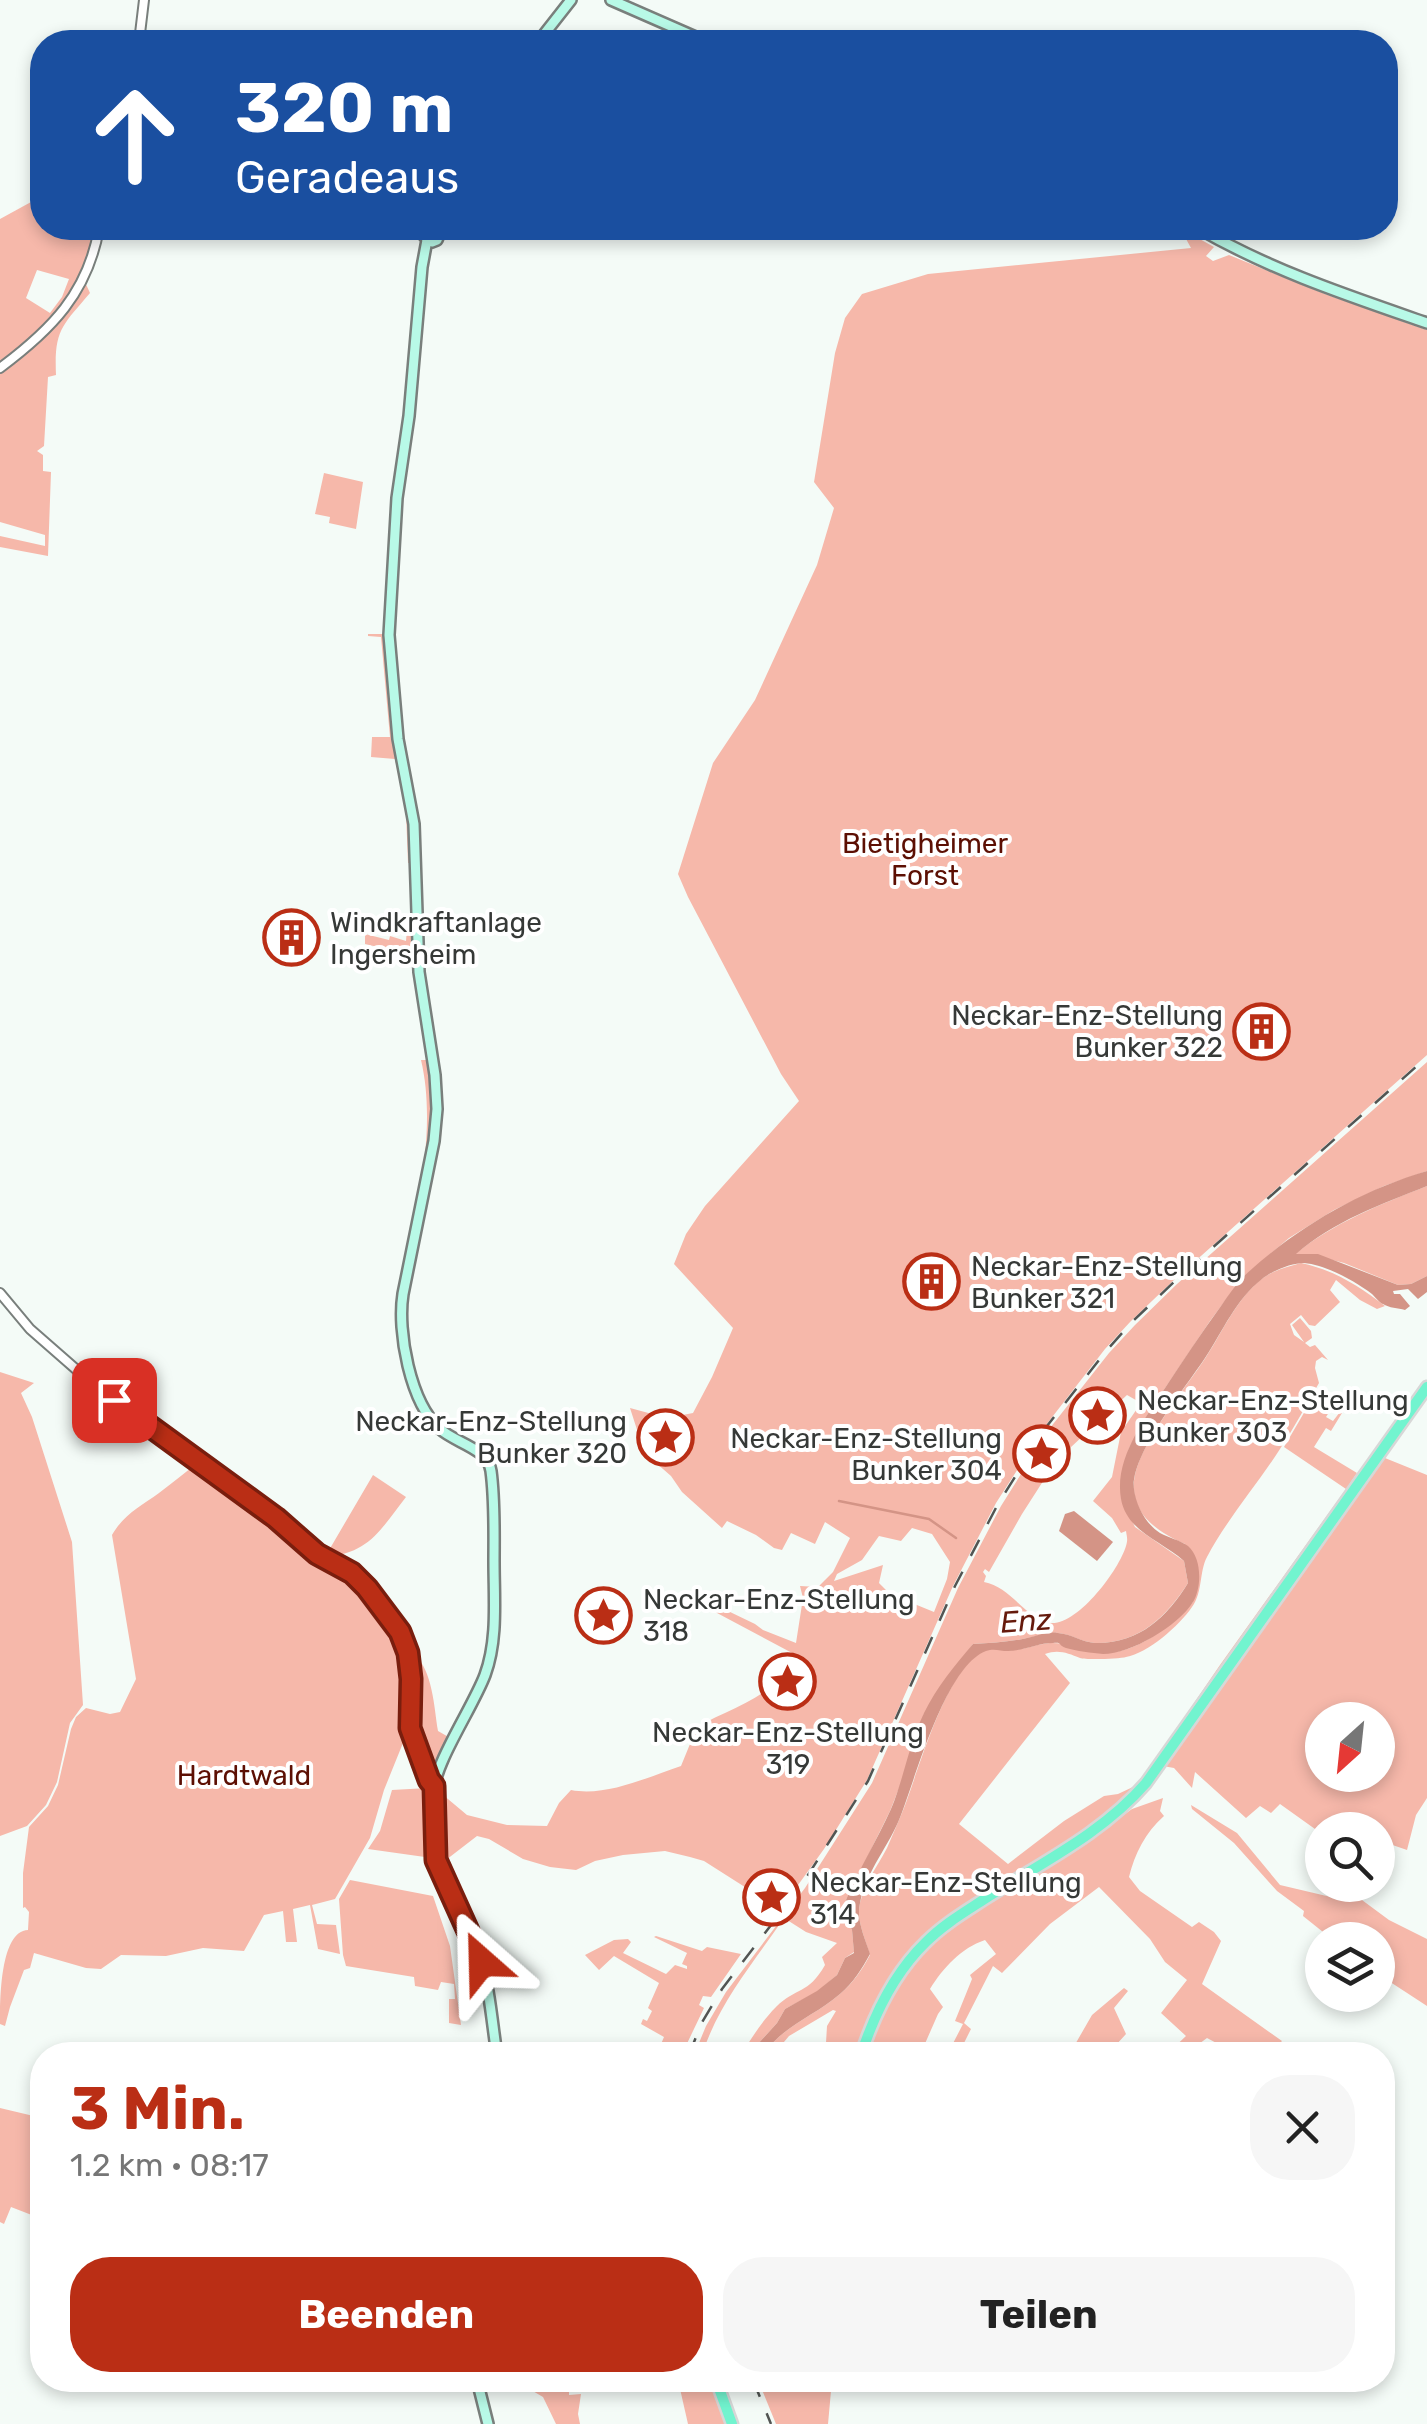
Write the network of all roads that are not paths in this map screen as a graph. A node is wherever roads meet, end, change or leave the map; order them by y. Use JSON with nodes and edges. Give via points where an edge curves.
{"nodes":[{"id":1,"x":144,"y":0,"type":"edge"},
{"id":2,"x":611,"y":0,"type":"edge"},
{"id":3,"x":570,"y":2,"type":"edge"},
{"id":4,"x":140,"y":30,"type":"edge"},
{"id":5,"x":548,"y":30,"type":"edge"},
{"id":6,"x":680,"y":30,"type":"edge"},
{"id":7,"x":96,"y":240,"type":"edge"},
{"id":8,"x":432,"y":240,"type":"edge"},
{"id":9,"x":1219,"y":240,"type":"edge"},
{"id":10,"x":1427,"y":323,"type":"edge"},
{"id":11,"x":0,"y":368,"type":"edge"},
{"id":12,"x":0,"y":1292,"type":"edge"},
{"id":13,"x":1427,"y":1387,"type":"edge"},
{"id":14,"x":434,"y":1786,"type":"junction"},
{"id":15,"x":495,"y":2042,"type":"edge"},
{"id":16,"x":866,"y":2042,"type":"edge"},
{"id":17,"x":480,"y":2392,"type":"edge"},
{"id":18,"x":720,"y":2392,"type":"edge"},
{"id":19,"x":488,"y":2424,"type":"edge"},
{"id":20,"x":732,"y":2424,"type":"edge"}],
"edges":[{"from":1,"to":4,"type":"street"},
{"from":2,"to":6,"type":"main road"},
{"from":3,"to":5,"type":"main road"},
{"from":7,"to":11,"type":"street","via":[[71,300]]},
{"from":8,"to":14,"type":"main road","via":[[424,256],[397,498],[388,635],[414,824],[418,972],[437,1109],[401,1313],[420,1403],[438,1428],[490,1464],[494,1540],[490,1660]]},
{"from":9,"to":10,"type":"main road","via":[[1340,294]]},
{"from":12,"to":14,"type":"street","via":[[30,1329],[94,1385],[367,1588],[408,1653],[410,1728]]},
{"from":13,"to":16,"type":"main road","via":[[1146,1783],[1100,1826],[924,1943],[888,1990]]},
{"from":14,"to":15,"type":"main road","via":[[436,1860],[482,1962]]},
{"from":17,"to":19,"type":"main road"},
{"from":18,"to":20,"type":"main road"}]}
